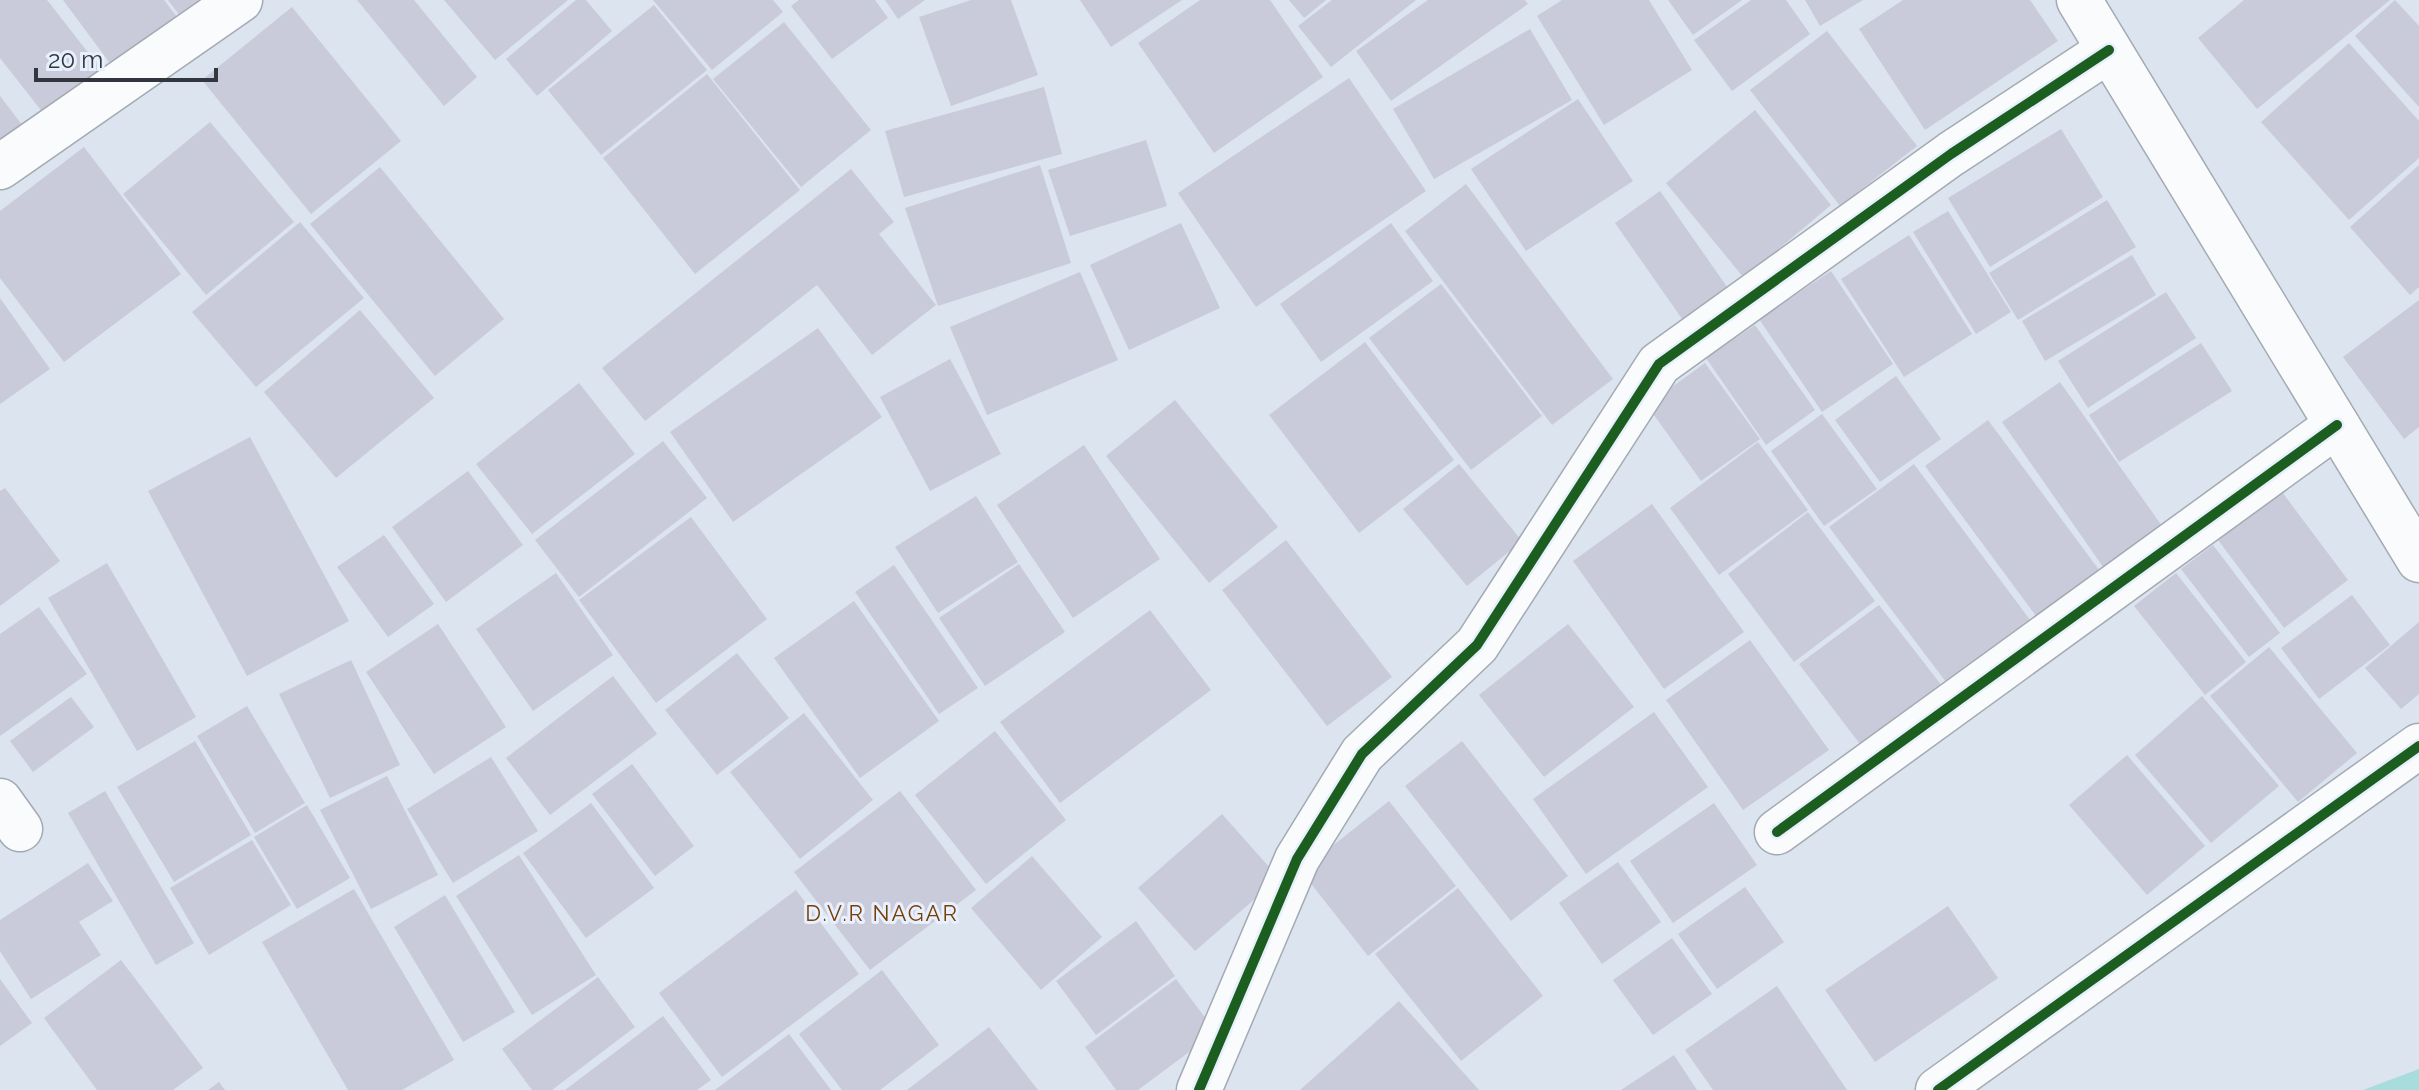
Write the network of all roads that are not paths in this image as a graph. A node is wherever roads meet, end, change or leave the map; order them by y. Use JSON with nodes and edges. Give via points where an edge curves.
{"nodes":[{"id":1,"x":240,"y":0,"type":"edge"},
{"id":2,"x":2079,"y":0,"type":"edge"},
{"id":3,"x":2109,"y":50,"type":"junction"},
{"id":4,"x":0,"y":167,"type":"edge"},
{"id":5,"x":2337,"y":425,"type":"junction"},
{"id":6,"x":2419,"y":560,"type":"edge"},
{"id":7,"x":2419,"y":746,"type":"edge"},
{"id":8,"x":1777,"y":832,"type":"dead end"},
{"id":9,"x":1199,"y":1090,"type":"edge"},
{"id":10,"x":1938,"y":1090,"type":"edge"}],
"edges":[{"from":1,"to":4,"type":"street"},
{"from":2,"to":3,"type":"street"},
{"from":3,"to":5,"type":"street"},
{"from":3,"to":9,"type":"street","via":[[1951,154],[1659,364],[1477,645],[1362,754],[1297,859]]},
{"from":5,"to":6,"type":"street"},
{"from":5,"to":8,"type":"street"},
{"from":7,"to":10,"type":"street"}]}
